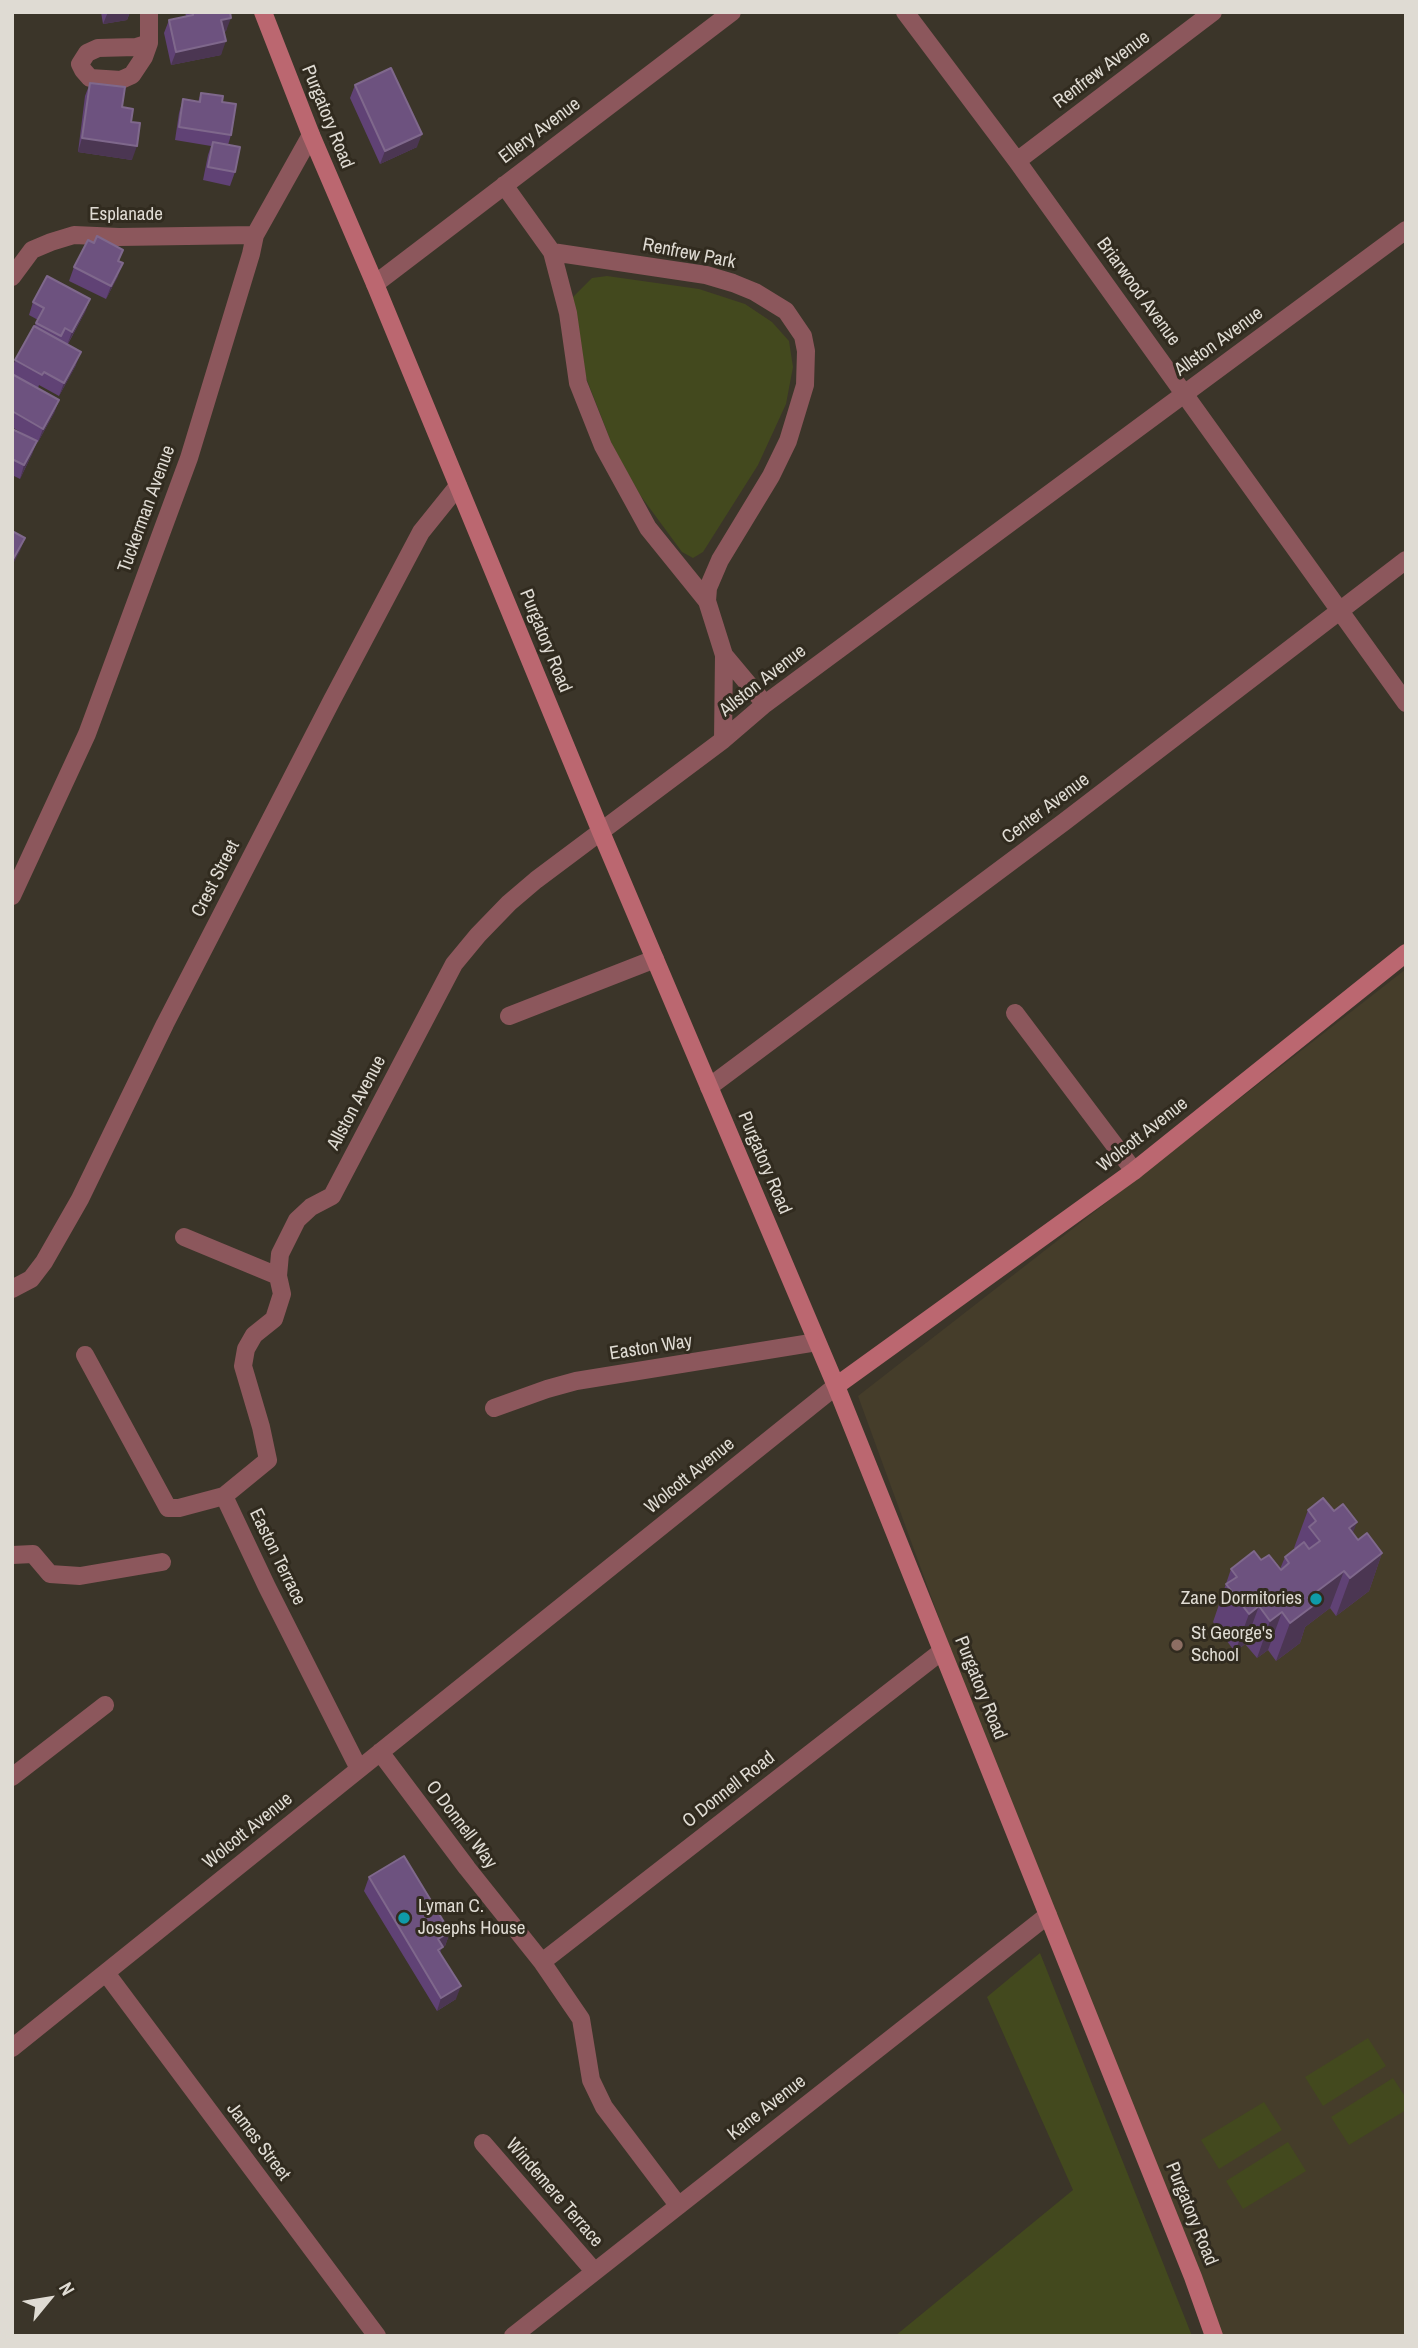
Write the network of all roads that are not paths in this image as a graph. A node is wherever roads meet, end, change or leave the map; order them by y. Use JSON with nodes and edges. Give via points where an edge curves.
{"nodes":[{"id":1,"x":149,"y":12,"type":"edge"},
{"id":2,"x":263,"y":12,"type":"edge"},
{"id":3,"x":732,"y":12,"type":"edge"},
{"id":4,"x":905,"y":12,"type":"edge"},
{"id":5,"x":1213,"y":12,"type":"edge"},
{"id":6,"x":149,"y":43,"type":"dead end"},
{"id":7,"x":311,"y":135,"type":"junction"},
{"id":8,"x":1017,"y":161,"type":"junction"},
{"id":9,"x":504,"y":185,"type":"junction"},
{"id":10,"x":1406,"y":230,"type":"edge"},
{"id":11,"x":255,"y":235,"type":"junction"},
{"id":12,"x":552,"y":252,"type":"junction"},
{"id":13,"x":12,"y":276,"type":"edge"},
{"id":14,"x":375,"y":284,"type":"junction"},
{"id":15,"x":1185,"y":393,"type":"junction"},
{"id":16,"x":458,"y":486,"type":"junction"},
{"id":17,"x":1406,"y":560,"type":"edge"},
{"id":18,"x":707,"y":601,"type":"junction"},
{"id":19,"x":1340,"y":611,"type":"junction"},
{"id":20,"x":724,"y":655,"type":"junction"},
{"id":21,"x":1406,"y":703,"type":"edge"},
{"id":22,"x":765,"y":704,"type":"junction"},
{"id":23,"x":723,"y":740,"type":"junction"},
{"id":24,"x":601,"y":832,"type":"junction"},
{"id":25,"x":12,"y":896,"type":"edge"},
{"id":26,"x":1406,"y":953,"type":"edge"},
{"id":27,"x":655,"y":959,"type":"junction"},
{"id":28,"x":1015,"y":1013,"type":"dead end"},
{"id":29,"x":509,"y":1017,"type":"dead end"},
{"id":30,"x":709,"y":1087,"type":"junction"},
{"id":31,"x":1134,"y":1171,"type":"junction"},
{"id":32,"x":184,"y":1237,"type":"dead end"},
{"id":33,"x":278,"y":1276,"type":"junction"},
{"id":34,"x":12,"y":1289,"type":"edge"},
{"id":35,"x":817,"y":1342,"type":"junction"},
{"id":36,"x":85,"y":1355,"type":"dead end"},
{"id":37,"x":836,"y":1385,"type":"junction"},
{"id":38,"x":494,"y":1408,"type":"dead end"},
{"id":39,"x":224,"y":1496,"type":"junction"},
{"id":40,"x":12,"y":1555,"type":"edge"},
{"id":41,"x":162,"y":1562,"type":"dead end"},
{"id":42,"x":942,"y":1651,"type":"junction"},
{"id":43,"x":105,"y":1705,"type":"dead end"},
{"id":44,"x":380,"y":1752,"type":"junction"},
{"id":45,"x":359,"y":1769,"type":"junction"},
{"id":46,"x":12,"y":1777,"type":"edge"},
{"id":47,"x":1048,"y":1915,"type":"junction"},
{"id":48,"x":542,"y":1962,"type":"junction"},
{"id":49,"x":106,"y":1973,"type":"junction"},
{"id":50,"x":12,"y":2048,"type":"edge"},
{"id":51,"x":483,"y":2143,"type":"dead end"},
{"id":52,"x":678,"y":2205,"type":"junction"},
{"id":53,"x":594,"y":2271,"type":"junction"},
{"id":54,"x":377,"y":2336,"type":"edge"},
{"id":55,"x":513,"y":2336,"type":"edge"},
{"id":56,"x":1214,"y":2336,"type":"edge"}],
"edges":[{"from":1,"to":6,"type":"street"},
{"from":2,"to":7,"type":"street","name":"Purgatory Road"},
{"from":3,"to":9,"type":"street","name":"Ellery Avenue"},
{"from":4,"to":8,"type":"street","name":"Briarwood Avenue"},
{"from":5,"to":8,"type":"street","name":"Renfrew Avenue"},
{"from":7,"to":11,"type":"street","name":"Tuckerman Avenue"},
{"from":7,"to":14,"type":"street","name":"Purgatory Road"},
{"from":8,"to":15,"type":"street","name":"Briarwood Avenue"},
{"from":9,"to":12,"type":"street"},
{"from":9,"to":14,"type":"street","name":"Ellery Avenue"},
{"from":10,"to":15,"type":"street","name":"Allston Avenue"},
{"from":11,"to":13,"type":"street","name":"Esplanade","via":[[74,235],[33,250]]},
{"from":11,"to":25,"type":"street","name":"Tuckerman Avenue","via":[[189,458],[87,734]]},
{"from":12,"to":18,"type":"street","via":[[568,313],[578,383],[603,446],[648,528]]},
{"from":12,"to":18,"type":"street","name":"Renfrew Park","via":[[733,283],[786,311],[803,336],[805,385],[788,441],[720,560]]},
{"from":14,"to":16,"type":"street","name":"Purgatory Road"},
{"from":15,"to":19,"type":"street","name":"Briarwood Avenue"},
{"from":15,"to":22,"type":"street","name":"Allston Avenue"},
{"from":16,"to":24,"type":"street","name":"Purgatory Road"},
{"from":16,"to":34,"type":"street","name":"Crest Street","via":[[421,532],[74,1209],[31,1279]]},
{"from":17,"to":19,"type":"street","name":"Center Avenue"},
{"from":18,"to":20,"type":"street"},
{"from":19,"to":21,"type":"street","name":"Briarwood Avenue"},
{"from":19,"to":30,"type":"street","name":"Center Avenue"},
{"from":20,"to":22,"type":"street"},
{"from":20,"to":23,"type":"street"},
{"from":22,"to":23,"type":"street","name":"Allston Avenue"},
{"from":23,"to":24,"type":"street","name":"Allston Avenue"},
{"from":24,"to":27,"type":"street","name":"Purgatory Road"},
{"from":24,"to":33,"type":"street","name":"Allston Avenue","via":[[509,903],[454,964],[332,1196],[311,1207],[288,1235]]},
{"from":26,"to":31,"type":"street","name":"Wolcott Avenue"},
{"from":27,"to":29,"type":"street"},
{"from":27,"to":30,"type":"street","name":"Purgatory Road"},
{"from":28,"to":31,"type":"street"},
{"from":30,"to":35,"type":"street","name":"Purgatory Road"},
{"from":31,"to":37,"type":"street","name":"Wolcott Avenue"},
{"from":32,"to":33,"type":"street"},
{"from":33,"to":39,"type":"street","name":"Allston Avenue","via":[[282,1294],[274,1319],[254,1335],[243,1366],[268,1460]]},
{"from":35,"to":37,"type":"street","name":"Purgatory Road"},
{"from":35,"to":38,"type":"street","name":"Easton Way","via":[[576,1381]]},
{"from":36,"to":39,"type":"street","name":"Easton Terrace","via":[[168,1508]]},
{"from":37,"to":42,"type":"street","name":"Purgatory Road"},
{"from":37,"to":44,"type":"street","name":"Wolcott Avenue"},
{"from":39,"to":45,"type":"street","name":"Easton Terrace"},
{"from":40,"to":41,"type":"street","via":[[33,1554],[50,1574],[80,1576]]},
{"from":42,"to":47,"type":"street","name":"Purgatory Road"},
{"from":42,"to":48,"type":"street","name":"O Donnell Road"},
{"from":43,"to":46,"type":"street"},
{"from":44,"to":45,"type":"street","name":"Wolcott Avenue"},
{"from":44,"to":48,"type":"street","name":"O Donnell Way"},
{"from":45,"to":49,"type":"street","name":"Wolcott Avenue"},
{"from":47,"to":52,"type":"street","name":"Kane Avenue"},
{"from":47,"to":56,"type":"street","name":"Purgatory Road"},
{"from":48,"to":52,"type":"street","name":"O Donnell Way","via":[[581,2019],[591,2080],[604,2107]]},
{"from":49,"to":50,"type":"street","name":"Wolcott Avenue"},
{"from":49,"to":54,"type":"street","name":"James Street"},
{"from":51,"to":53,"type":"street","name":"Windemere Terrace"},
{"from":52,"to":53,"type":"street","name":"Kane Avenue"},
{"from":53,"to":55,"type":"street","name":"Kane Avenue"}]}
